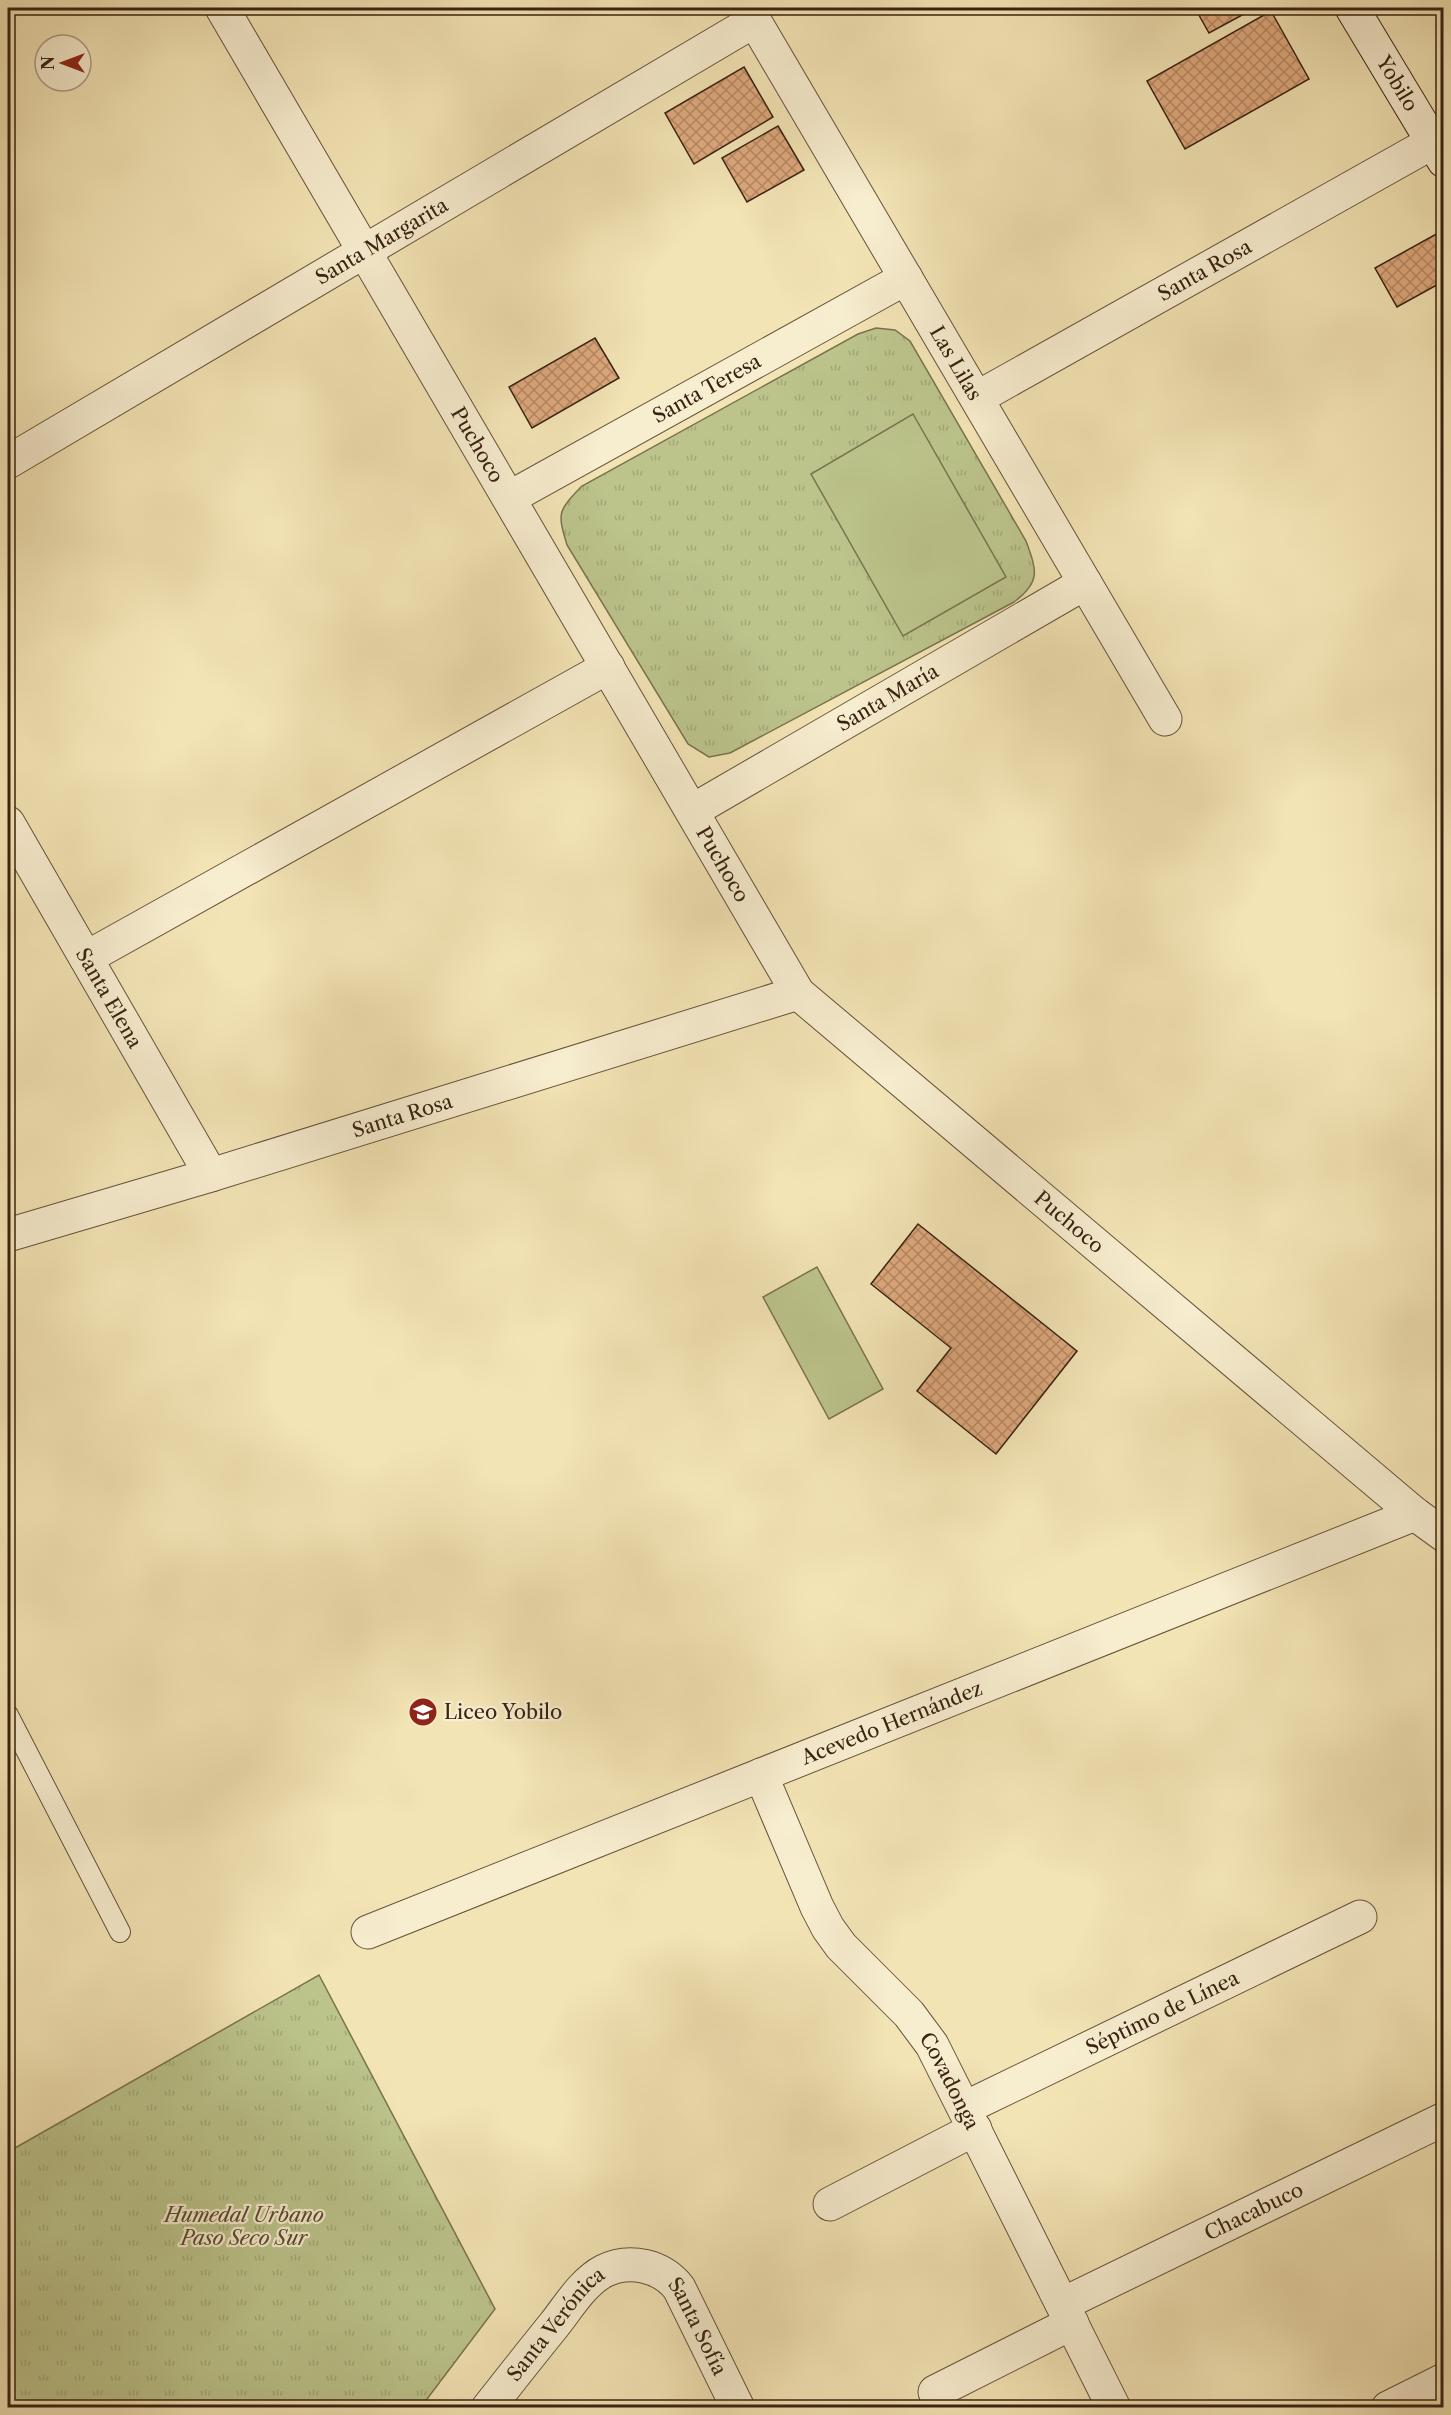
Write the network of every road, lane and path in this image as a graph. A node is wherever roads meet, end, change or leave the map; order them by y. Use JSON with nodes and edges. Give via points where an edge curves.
{"nodes":[{"id":1,"x":222,"y":8,"type":"edge"},
{"id":2,"x":1352,"y":8,"type":"edge"},
{"id":3,"x":751,"y":14,"type":"edge"},
{"id":4,"x":1438,"y":151,"type":"edge"},
{"id":5,"x":364,"y":251,"type":"junction"},
{"id":6,"x":906,"y":278,"type":"junction"},
{"id":7,"x":976,"y":398,"type":"junction"},
{"id":8,"x":8,"y":462,"type":"edge"},
{"id":9,"x":509,"y":498,"type":"junction"},
{"id":10,"x":1085,"y":583,"type":"junction"},
{"id":11,"x":608,"y":667,"type":"junction"},
{"id":12,"x":1165,"y":719,"type":"dead end"},
{"id":13,"x":692,"y":811,"type":"junction"},
{"id":14,"x":8,"y":823,"type":"edge"},
{"id":15,"x":86,"y":958,"type":"junction"},
{"id":16,"x":798,"y":993,"type":"junction"},
{"id":17,"x":212,"y":1175,"type":"junction"},
{"id":18,"x":8,"y":1235,"type":"edge"},
{"id":19,"x":1415,"y":1514,"type":"junction"},
{"id":20,"x":1443,"y":1535,"type":"edge"},
{"id":21,"x":8,"y":1715,"type":"edge"},
{"id":22,"x":761,"y":1775,"type":"junction"},
{"id":23,"x":1360,"y":1917,"type":"dead end"},
{"id":24,"x":120,"y":1932,"type":"dead end"},
{"id":25,"x":368,"y":1932,"type":"dead end"},
{"id":26,"x":970,"y":2119,"type":"junction"},
{"id":27,"x":1443,"y":2119,"type":"edge"},
{"id":28,"x":830,"y":2204,"type":"dead end"},
{"id":29,"x":640,"y":2266,"type":"joint"},
{"id":30,"x":1067,"y":2313,"type":"junction"},
{"id":31,"x":1443,"y":2380,"type":"edge"},
{"id":32,"x":935,"y":2392,"type":"dead end"},
{"id":33,"x":488,"y":2408,"type":"edge"},
{"id":34,"x":738,"y":2408,"type":"edge"},
{"id":35,"x":1114,"y":2408,"type":"edge"},
{"id":36,"x":1389,"y":2408,"type":"edge"}],
"edges":[{"from":1,"to":5,"type":"street","name":"Puchoco"},
{"from":2,"to":4,"type":"street","name":"Yobilo"},
{"from":3,"to":5,"type":"street","name":"Santa Margarita"},
{"from":3,"to":6,"type":"street","name":"Las Lilas"},
{"from":4,"to":7,"type":"street","name":"Santa Rosa"},
{"from":5,"to":8,"type":"street","name":"Santa Margarita"},
{"from":5,"to":9,"type":"street","name":"Puchoco"},
{"from":6,"to":7,"type":"street","name":"Las Lilas"},
{"from":6,"to":9,"type":"street","name":"Santa Teresa"},
{"from":7,"to":10,"type":"street","name":"Las Lilas"},
{"from":9,"to":11,"type":"street","name":"Puchoco"},
{"from":10,"to":12,"type":"street","name":"Las Lilas"},
{"from":10,"to":13,"type":"street","name":"Santa María"},
{"from":11,"to":13,"type":"street","name":"Puchoco"},
{"from":11,"to":15,"type":"street"},
{"from":13,"to":16,"type":"street","name":"Puchoco"},
{"from":14,"to":15,"type":"street","name":"Santa Elena"},
{"from":15,"to":17,"type":"street","name":"Santa Elena"},
{"from":16,"to":17,"type":"street","name":"Santa Rosa"},
{"from":16,"to":19,"type":"street","name":"Puchoco"},
{"from":17,"to":18,"type":"street","name":"Santa Rosa"},
{"from":19,"to":20,"type":"street","name":"Puchoco"},
{"from":19,"to":22,"type":"street","name":"Acevedo Hernández"},
{"from":21,"to":24,"type":"lane"},
{"from":22,"to":25,"type":"street","name":"Acevedo Hernández"},
{"from":22,"to":26,"type":"street","name":"Covadonga","via":[[828,1928],[920,2028]]},
{"from":23,"to":26,"type":"street","name":"Séptimo de Línea"},
{"from":26,"to":28,"type":"street","name":"Séptimo de Línea"},
{"from":26,"to":30,"type":"street","name":"Covadonga"},
{"from":27,"to":30,"type":"street","name":"Chacabuco"},
{"from":29,"to":33,"type":"street","name":"Santa Verónica","via":[[606,2270],[594,2278]]},
{"from":29,"to":34,"type":"street","name":"Santa Sofía","via":[[663,2272],[679,2288]]},
{"from":30,"to":32,"type":"street","name":"Chacabuco"},
{"from":30,"to":35,"type":"street","name":"Covadonga"},
{"from":31,"to":36,"type":"street"}]}
